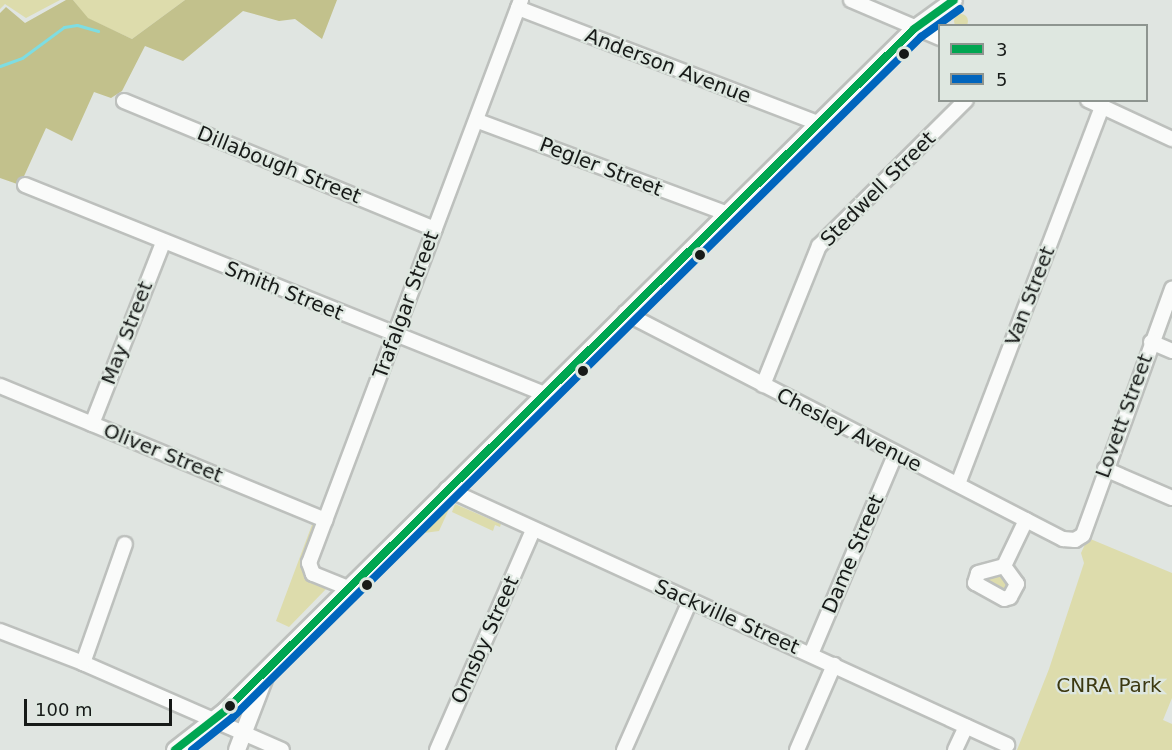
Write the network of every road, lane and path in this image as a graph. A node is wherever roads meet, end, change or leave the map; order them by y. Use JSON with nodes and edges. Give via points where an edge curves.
{"nodes":[{"id":1,"x":851,"y":0,"type":"edge"},
{"id":2,"x":954,"y":0,"type":"edge"},
{"id":3,"x":519,"y":4,"type":"edge"},
{"id":4,"x":914,"y":29,"type":"junction"},
{"id":5,"x":938,"y":38,"type":"edge"},
{"id":6,"x":124,"y":101,"type":"dead end"},
{"id":7,"x":964,"y":102,"type":"edge"},
{"id":8,"x":1092,"y":102,"type":"edge"},
{"id":9,"x":1102,"y":107,"type":"junction"},
{"id":10,"x":478,"y":121,"type":"junction"},
{"id":11,"x":818,"y":123,"type":"junction"},
{"id":12,"x":1172,"y":139,"type":"edge"},
{"id":13,"x":25,"y":185,"type":"dead end"},
{"id":14,"x":725,"y":213,"type":"junction"},
{"id":15,"x":435,"y":229,"type":"junction"},
{"id":16,"x":163,"y":243,"type":"junction"},
{"id":17,"x":1172,"y":289,"type":"edge"},
{"id":18,"x":625,"y":313,"type":"junction"},
{"id":19,"x":396,"y":335,"type":"junction"},
{"id":20,"x":1151,"y":342,"type":"junction"},
{"id":21,"x":1172,"y":351,"type":"edge"},
{"id":22,"x":763,"y":385,"type":"junction"},
{"id":23,"x":0,"y":386,"type":"edge"},
{"id":24,"x":545,"y":394,"type":"junction"},
{"id":25,"x":92,"y":424,"type":"junction"},
{"id":26,"x":895,"y":455,"type":"junction"},
{"id":27,"x":1104,"y":469,"type":"junction"},
{"id":28,"x":958,"y":484,"type":"junction"},
{"id":29,"x":447,"y":489,"type":"junction"},
{"id":30,"x":1172,"y":498,"type":"edge"},
{"id":31,"x":326,"y":519,"type":"junction"},
{"id":32,"x":1026,"y":520,"type":"junction"},
{"id":33,"x":533,"y":530,"type":"junction"},
{"id":34,"x":1075,"y":540,"type":"joint"},
{"id":35,"x":125,"y":544,"type":"dead end"},
{"id":36,"x":1004,"y":566,"type":"dead end"},
{"id":37,"x":348,"y":588,"type":"junction"},
{"id":38,"x":690,"y":601,"type":"junction"},
{"id":39,"x":0,"y":632,"type":"edge"},
{"id":40,"x":811,"y":654,"type":"junction"},
{"id":41,"x":83,"y":663,"type":"junction"},
{"id":42,"x":834,"y":665,"type":"junction"},
{"id":43,"x":269,"y":668,"type":"junction"},
{"id":44,"x":216,"y":720,"type":"junction"},
{"id":45,"x":966,"y":726,"type":"junction"},
{"id":46,"x":243,"y":733,"type":"junction"},
{"id":47,"x":1007,"y":745,"type":"dead end"},
{"id":48,"x":174,"y":750,"type":"edge"},
{"id":49,"x":237,"y":750,"type":"edge"},
{"id":50,"x":282,"y":750,"type":"edge"},
{"id":51,"x":437,"y":750,"type":"edge"},
{"id":52,"x":624,"y":750,"type":"edge"},
{"id":53,"x":797,"y":750,"type":"edge"},
{"id":54,"x":955,"y":750,"type":"edge"}],
"edges":[{"from":1,"to":4,"type":"street"},
{"from":2,"to":4,"type":"main road"},
{"from":3,"to":10,"type":"street","name":"Trafalgar Street"},
{"from":3,"to":11,"type":"street","name":"Anderson Avenue"},
{"from":4,"to":5,"type":"street"},
{"from":4,"to":11,"type":"main road"},
{"from":6,"to":15,"type":"street","name":"Dillabough Street"},
{"from":7,"to":22,"type":"street","name":"Stedwell Street","via":[[819,246]]},
{"from":8,"to":9,"type":"street"},
{"from":9,"to":12,"type":"street"},
{"from":9,"to":28,"type":"street","name":"Van Street"},
{"from":10,"to":14,"type":"street","name":"Pegler Street"},
{"from":10,"to":15,"type":"street","name":"Trafalgar Street"},
{"from":11,"to":14,"type":"main road"},
{"from":13,"to":16,"type":"street","name":"Smith Street"},
{"from":14,"to":18,"type":"main road"},
{"from":15,"to":19,"type":"street","name":"Trafalgar Street"},
{"from":16,"to":19,"type":"street","name":"Smith Street"},
{"from":16,"to":25,"type":"street","name":"May Street"},
{"from":17,"to":20,"type":"street","name":"Lovett Street"},
{"from":18,"to":22,"type":"street","name":"Chesley Avenue"},
{"from":18,"to":24,"type":"main road"},
{"from":19,"to":24,"type":"street","name":"Smith Street"},
{"from":19,"to":31,"type":"street","name":"Trafalgar Street"},
{"from":20,"to":21,"type":"street"},
{"from":20,"to":27,"type":"street","name":"Lovett Street"},
{"from":22,"to":26,"type":"street","name":"Chesley Avenue"},
{"from":23,"to":25,"type":"street","name":"Oliver Street"},
{"from":24,"to":29,"type":"main road"},
{"from":25,"to":31,"type":"street","name":"Oliver Street"},
{"from":26,"to":28,"type":"street","name":"Chesley Avenue"},
{"from":26,"to":40,"type":"street","name":"Dame Street"},
{"from":27,"to":30,"type":"street"},
{"from":27,"to":34,"type":"street","name":"Lovett Street","via":[[1083,535]]},
{"from":28,"to":32,"type":"street","name":"Chesley Avenue"},
{"from":29,"to":33,"type":"street","name":"Sackville Street"},
{"from":29,"to":37,"type":"main road"},
{"from":31,"to":37,"type":"street","name":"Trafalgar Street","via":[[309,570]]},
{"from":32,"to":34,"type":"street","name":"Chesley Avenue","via":[[1063,539]]},
{"from":32,"to":36,"type":"street"},
{"from":33,"to":38,"type":"street","name":"Sackville Street"},
{"from":33,"to":51,"type":"street","name":"Omsby Street"},
{"from":35,"to":41,"type":"street"},
{"from":37,"to":43,"type":"main road"},
{"from":38,"to":40,"type":"street","name":"Sackville Street"},
{"from":38,"to":52,"type":"street"},
{"from":39,"to":41,"type":"street"},
{"from":40,"to":42,"type":"street","name":"Sackville Street"},
{"from":41,"to":44,"type":"street"},
{"from":42,"to":45,"type":"street","name":"Sackville Street"},
{"from":42,"to":53,"type":"street"},
{"from":43,"to":44,"type":"main road"},
{"from":43,"to":46,"type":"main road"},
{"from":44,"to":46,"type":"street"},
{"from":44,"to":48,"type":"main road"},
{"from":45,"to":47,"type":"street","name":"Sackville Street"},
{"from":45,"to":54,"type":"street"},
{"from":46,"to":49,"type":"main road"},
{"from":46,"to":50,"type":"street"}]}
